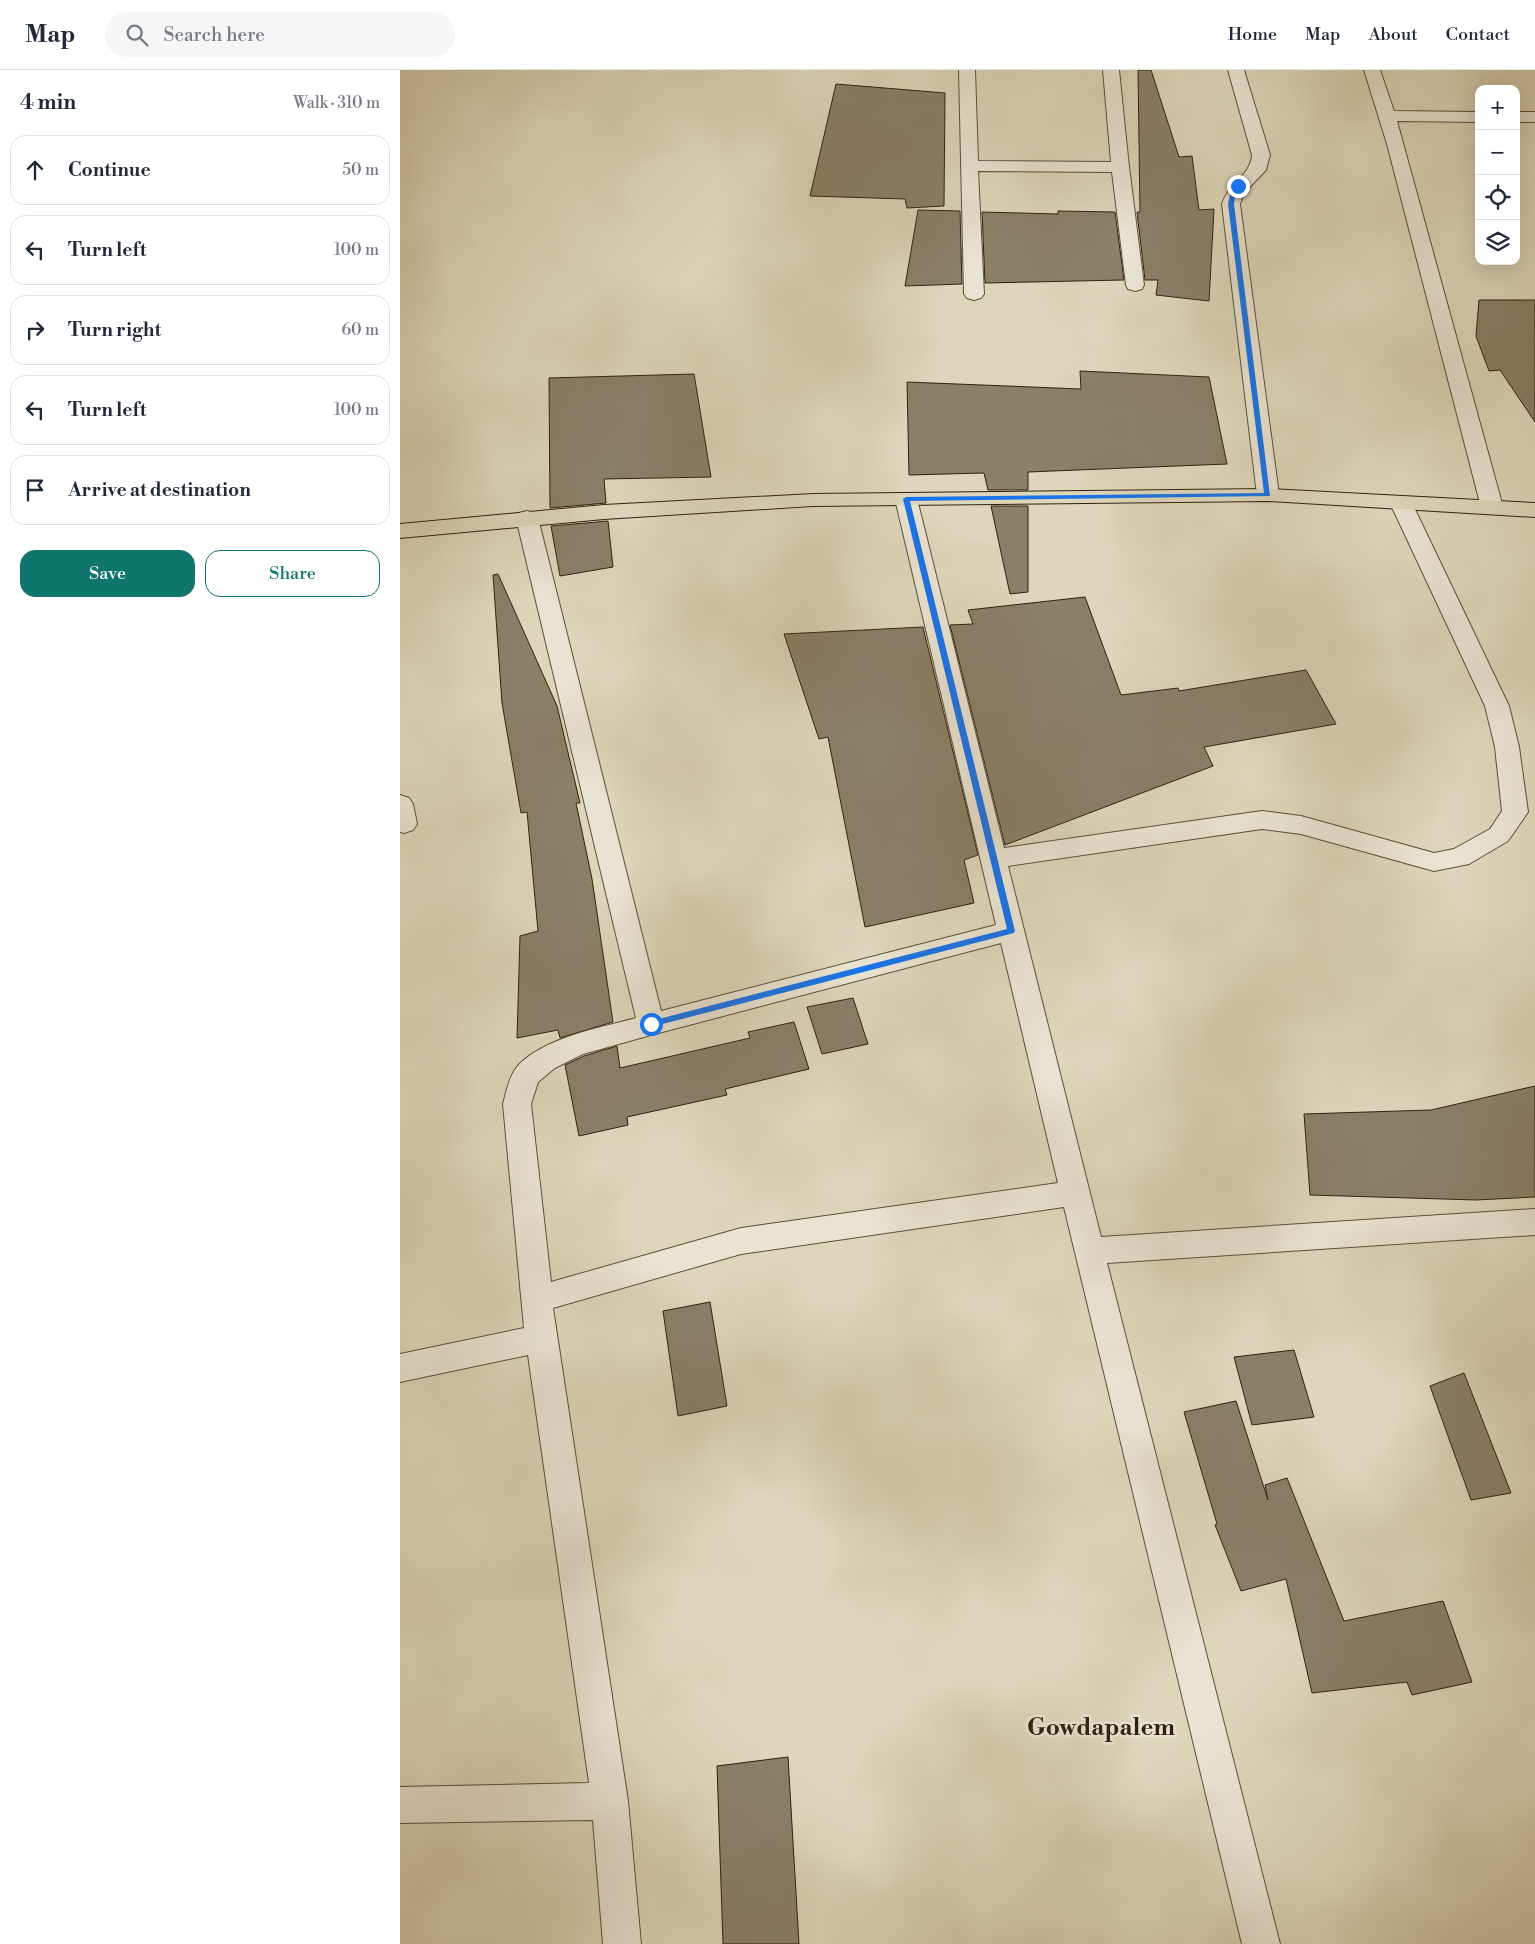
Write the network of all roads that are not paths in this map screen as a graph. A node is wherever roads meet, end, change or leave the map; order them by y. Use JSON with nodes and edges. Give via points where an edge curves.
{"nodes":[{"id":1,"x":968,"y":70,"type":"edge"},
{"id":2,"x":1111,"y":70,"type":"edge"},
{"id":3,"x":1236,"y":70,"type":"edge"},
{"id":4,"x":1372,"y":70,"type":"edge"},
{"id":5,"x":1386,"y":116,"type":"junction"},
{"id":6,"x":1475,"y":117,"type":"edge"},
{"id":7,"x":1520,"y":117,"type":"edge"},
{"id":8,"x":1535,"y":117,"type":"edge"},
{"id":9,"x":969,"y":166,"type":"junction"},
{"id":10,"x":1120,"y":167,"type":"junction"},
{"id":11,"x":1135,"y":285,"type":"dead end"},
{"id":12,"x":974,"y":294,"type":"dead end"},
{"id":13,"x":1268,"y":495,"type":"junction"},
{"id":14,"x":906,"y":499,"type":"junction"},
{"id":15,"x":1401,"y":503,"type":"junction"},
{"id":16,"x":1492,"y":508,"type":"junction"},
{"id":17,"x":1535,"y":510,"type":"edge"},
{"id":18,"x":527,"y":518,"type":"junction"},
{"id":19,"x":400,"y":531,"type":"edge"},
{"id":20,"x":994,"y":859,"type":"junction"},
{"id":21,"x":1011,"y":931,"type":"junction"},
{"id":22,"x":651,"y":1024,"type":"junction"},
{"id":23,"x":1076,"y":1193,"type":"junction"},
{"id":24,"x":1535,"y":1222,"type":"edge"},
{"id":25,"x":1090,"y":1251,"type":"junction"},
{"id":26,"x":536,"y":1300,"type":"junction"},
{"id":27,"x":541,"y":1338,"type":"junction"},
{"id":28,"x":400,"y":1368,"type":"edge"},
{"id":29,"x":610,"y":1801,"type":"junction"},
{"id":30,"x":400,"y":1805,"type":"edge"},
{"id":31,"x":622,"y":1944,"type":"edge"},
{"id":32,"x":1261,"y":1944,"type":"edge"}],
"edges":[{"from":1,"to":9,"type":"street"},
{"from":2,"to":10,"type":"street"},
{"from":3,"to":13,"type":"street","via":[[1261,155],[1256,174],[1238,186],[1231,204]]},
{"from":4,"to":5,"type":"street"},
{"from":5,"to":6,"type":"street"},
{"from":5,"to":16,"type":"street"},
{"from":7,"to":8,"type":"street"},
{"from":9,"to":10,"type":"street"},
{"from":9,"to":12,"type":"street"},
{"from":10,"to":11,"type":"street"},
{"from":13,"to":14,"type":"main road"},
{"from":13,"to":15,"type":"main road"},
{"from":14,"to":18,"type":"main road","via":[[793,501]]},
{"from":14,"to":20,"type":"street"},
{"from":15,"to":16,"type":"main road"},
{"from":15,"to":20,"type":"street","via":[[1497,706],[1508,748],[1515,812],[1499,836],[1460,857],[1434,862],[1301,825],[1262,820]]},
{"from":16,"to":17,"type":"main road"},
{"from":18,"to":19,"type":"main road"},
{"from":18,"to":22,"type":"street"},
{"from":20,"to":21,"type":"street"},
{"from":21,"to":22,"type":"street"},
{"from":21,"to":23,"type":"street"},
{"from":22,"to":26,"type":"street","via":[[575,1046],[545,1060],[526,1076],[517,1104]]},
{"from":23,"to":25,"type":"street"},
{"from":23,"to":26,"type":"street","via":[[741,1240]]},
{"from":24,"to":25,"type":"street"},
{"from":25,"to":32,"type":"street"},
{"from":26,"to":27,"type":"street"},
{"from":27,"to":28,"type":"street"},
{"from":27,"to":29,"type":"street"},
{"from":29,"to":30,"type":"street"},
{"from":29,"to":31,"type":"street"}]}
